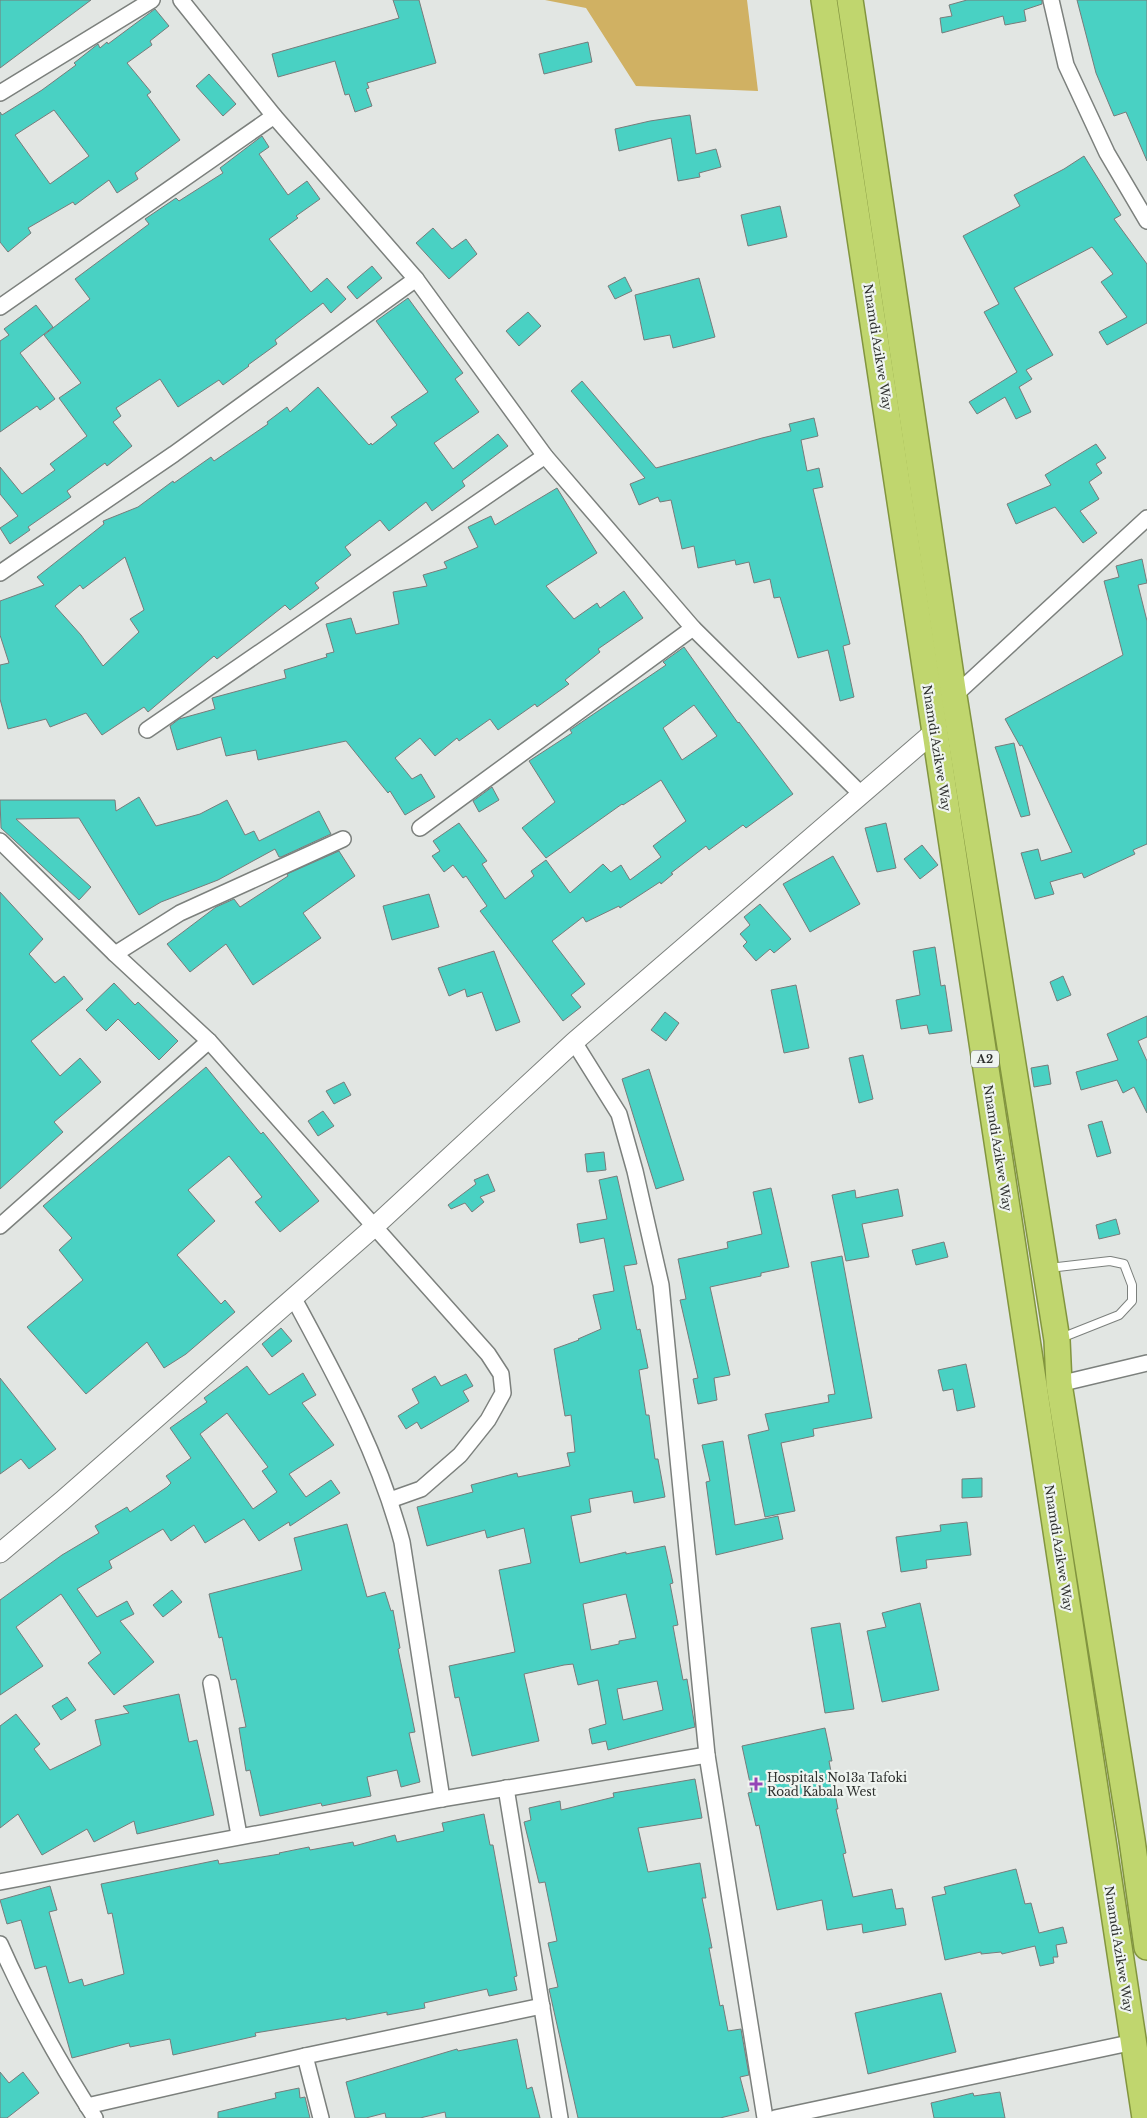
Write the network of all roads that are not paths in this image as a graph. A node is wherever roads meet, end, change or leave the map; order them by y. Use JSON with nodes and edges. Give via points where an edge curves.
{"nodes":[{"id":1,"x":152,"y":0,"type":"edge"},
{"id":2,"x":181,"y":0,"type":"edge"},
{"id":3,"x":824,"y":0,"type":"edge"},
{"id":4,"x":850,"y":0,"type":"edge"},
{"id":5,"x":1051,"y":0,"type":"edge"},
{"id":6,"x":0,"y":93,"type":"edge"},
{"id":7,"x":274,"y":116,"type":"junction"},
{"id":8,"x":1147,"y":221,"type":"edge"},
{"id":9,"x":416,"y":278,"type":"junction"},
{"id":10,"x":0,"y":308,"type":"edge"},
{"id":11,"x":546,"y":456,"type":"junction"},
{"id":12,"x":1147,"y":518,"type":"edge"},
{"id":13,"x":1,"y":571,"type":"edge"},
{"id":14,"x":693,"y":628,"type":"junction"},
{"id":15,"x":954,"y":696,"type":"junction"},
{"id":16,"x":147,"y":730,"type":"dead end"},
{"id":17,"x":935,"y":732,"type":"junction"},
{"id":18,"x":862,"y":794,"type":"junction"},
{"id":19,"x":420,"y":828,"type":"dead end"},
{"id":20,"x":343,"y":839,"type":"dead end"},
{"id":21,"x":0,"y":841,"type":"edge"},
{"id":22,"x":114,"y":954,"type":"junction"},
{"id":23,"x":210,"y":1041,"type":"junction"},
{"id":24,"x":574,"y":1042,"type":"junction"},
{"id":25,"x":2,"y":1219,"type":"edge"},
{"id":26,"x":374,"y":1227,"type":"junction"},
{"id":27,"x":1045,"y":1268,"type":"junction"},
{"id":28,"x":292,"y":1297,"type":"junction"},
{"id":29,"x":1057,"y":1340,"type":"junction"},
{"id":30,"x":1147,"y":1362,"type":"edge"},
{"id":31,"x":1059,"y":1384,"type":"junction"},
{"id":32,"x":390,"y":1500,"type":"junction"},
{"id":33,"x":0,"y":1552,"type":"edge"},
{"id":34,"x":211,"y":1683,"type":"dead end"},
{"id":35,"x":707,"y":1755,"type":"junction"},
{"id":36,"x":506,"y":1788,"type":"junction"},
{"id":37,"x":442,"y":1799,"type":"junction"},
{"id":38,"x":239,"y":1836,"type":"junction"},
{"id":39,"x":1140,"y":1838,"type":"edge"},
{"id":40,"x":0,"y":1882,"type":"edge"},
{"id":41,"x":0,"y":1944,"type":"edge"},
{"id":42,"x":1147,"y":1947,"type":"edge"},
{"id":43,"x":542,"y":2006,"type":"junction"},
{"id":44,"x":1134,"y":2042,"type":"junction"},
{"id":45,"x":305,"y":2056,"type":"junction"},
{"id":46,"x":91,"y":2112,"type":"edge"},
{"id":47,"x":321,"y":2118,"type":"edge"},
{"id":48,"x":560,"y":2118,"type":"edge"},
{"id":49,"x":765,"y":2118,"type":"edge"},
{"id":50,"x":775,"y":2118,"type":"edge"},
{"id":51,"x":1145,"y":2118,"type":"edge"}],
"edges":[{"from":1,"to":6,"type":"street"},
{"from":2,"to":7,"type":"street"},
{"from":3,"to":17,"type":"highway","name":"Nnamdi Azikwe Way","number":"A2"},
{"from":4,"to":15,"type":"highway","name":"Nnamdi Azikwe Way","number":"A2"},
{"from":5,"to":8,"type":"street","via":[[1066,64],[1107,153]]},
{"from":7,"to":9,"type":"street"},
{"from":7,"to":10,"type":"street"},
{"from":9,"to":11,"type":"street"},
{"from":9,"to":13,"type":"street","via":[[174,454]]},
{"from":11,"to":14,"type":"street"},
{"from":11,"to":16,"type":"street"},
{"from":12,"to":15,"type":"street"},
{"from":14,"to":18,"type":"street"},
{"from":14,"to":19,"type":"street"},
{"from":15,"to":27,"type":"highway","name":"Nnamdi Azikwe Way","number":"A2"},
{"from":17,"to":18,"type":"street"},
{"from":17,"to":44,"type":"highway","name":"Nnamdi Azikwe Way","number":"A2"},
{"from":18,"to":24,"type":"street"},
{"from":20,"to":22,"type":"street","via":[[180,913]]},
{"from":21,"to":22,"type":"street"},
{"from":22,"to":23,"type":"street"},
{"from":23,"to":25,"type":"street"},
{"from":23,"to":26,"type":"street"},
{"from":24,"to":26,"type":"street"},
{"from":24,"to":35,"type":"street","via":[[619,1114],[636,1171],[660,1285]]},
{"from":26,"to":28,"type":"street"},
{"from":26,"to":32,"type":"street","via":[[488,1354],[501,1374],[503,1393],[488,1420],[460,1455],[421,1489]]},
{"from":27,"to":29,"type":"highway","name":"Nnamdi Azikwe Way","number":"A2"},
{"from":27,"to":29,"type":"lane","via":[[1110,1261],[1124,1264],[1132,1285],[1132,1301],[1119,1315]]},
{"from":28,"to":32,"type":"street","via":[[351,1406]]},
{"from":28,"to":33,"type":"street"},
{"from":29,"to":31,"type":"highway","name":"Nnamdi Azikwe Way","number":"A2"},
{"from":30,"to":31,"type":"street"},
{"from":31,"to":39,"type":"highway","name":"Nnamdi Azikwe Way","number":"A2"},
{"from":32,"to":37,"type":"street","via":[[402,1542]]},
{"from":34,"to":38,"type":"street"},
{"from":35,"to":36,"type":"street"},
{"from":35,"to":49,"type":"street"},
{"from":36,"to":37,"type":"street"},
{"from":36,"to":43,"type":"street"},
{"from":37,"to":38,"type":"street"},
{"from":38,"to":40,"type":"street"},
{"from":39,"to":42,"type":"highway","name":"Nnamdi Azikwe Way","number":"A2"},
{"from":41,"to":46,"type":"street","via":[[60,2063]]},
{"from":43,"to":45,"type":"street"},
{"from":43,"to":48,"type":"street"},
{"from":44,"to":50,"type":"street"},
{"from":44,"to":51,"type":"highway","name":"Nnamdi Azikwe Way","number":"A2"},
{"from":45,"to":46,"type":"street"},
{"from":45,"to":47,"type":"street"}]}
